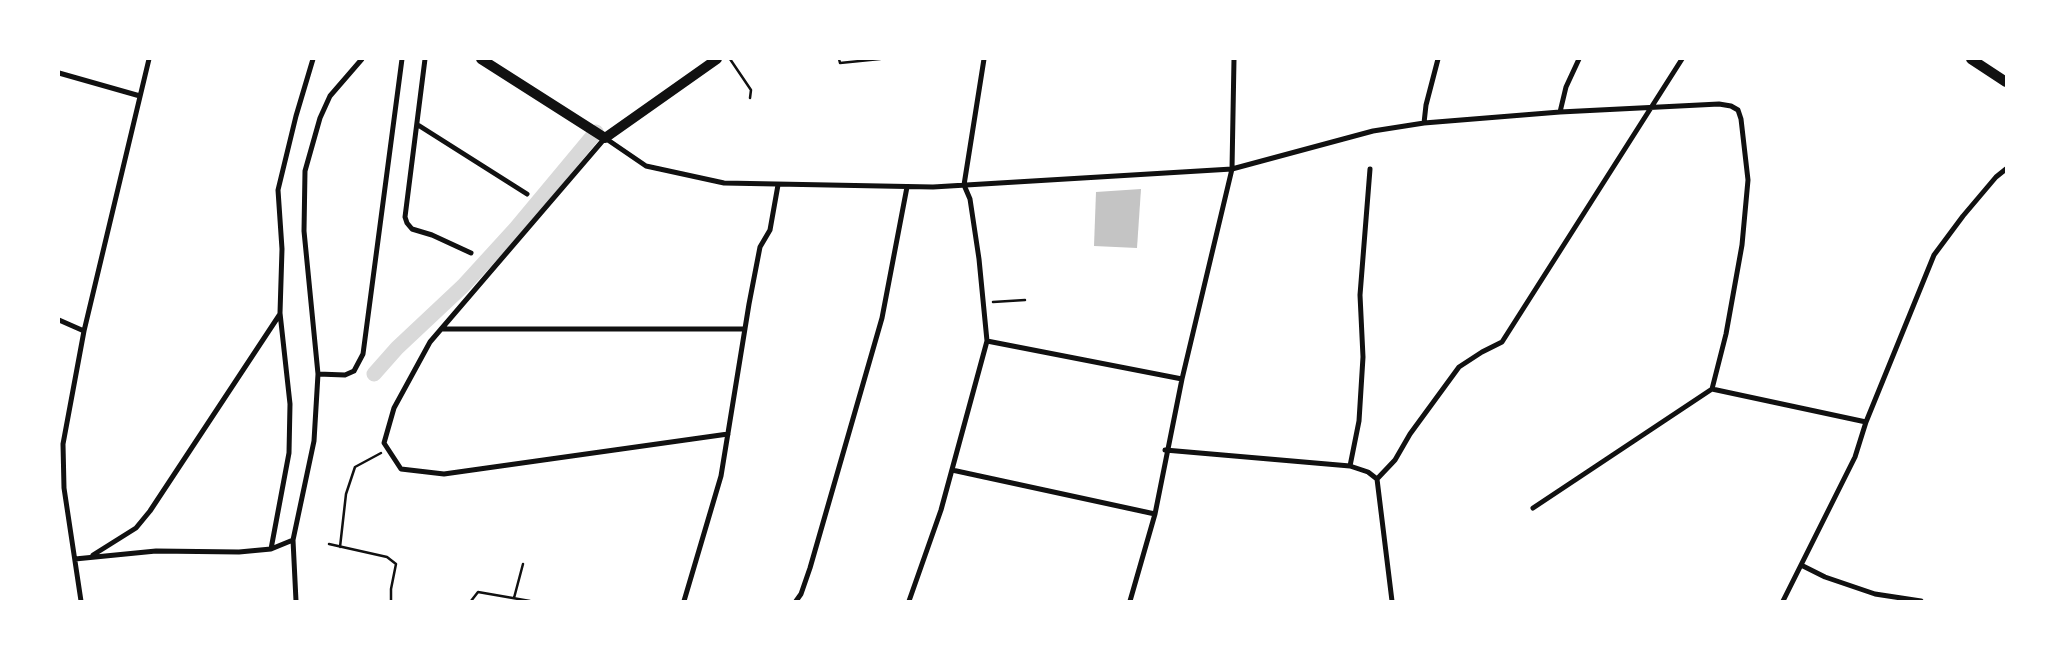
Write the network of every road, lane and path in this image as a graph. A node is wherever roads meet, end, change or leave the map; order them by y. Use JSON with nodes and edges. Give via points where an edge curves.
{"nodes":[{"id":1,"x":149,"y":59,"type":"edge"},
{"id":2,"x":313,"y":59,"type":"edge"},
{"id":3,"x":362,"y":59,"type":"edge"},
{"id":4,"x":402,"y":59,"type":"edge"},
{"id":5,"x":425,"y":59,"type":"edge"},
{"id":6,"x":481,"y":59,"type":"edge"},
{"id":7,"x":717,"y":59,"type":"edge"},
{"id":8,"x":730,"y":59,"type":"edge"},
{"id":9,"x":839,"y":59,"type":"edge"},
{"id":10,"x":880,"y":59,"type":"edge"},
{"id":11,"x":984,"y":59,"type":"edge"},
{"id":12,"x":1234,"y":59,"type":"edge"},
{"id":13,"x":1438,"y":59,"type":"edge"},
{"id":14,"x":1579,"y":59,"type":"edge"},
{"id":15,"x":1682,"y":59,"type":"edge"},
{"id":16,"x":1971,"y":59,"type":"edge"},
{"id":17,"x":59,"y":73,"type":"edge"},
{"id":18,"x":2006,"y":82,"type":"edge"},
{"id":19,"x":140,"y":96,"type":"junction"},
{"id":20,"x":750,"y":98,"type":"dead end"},
{"id":21,"x":1560,"y":112,"type":"junction"},
{"id":22,"x":1424,"y":122,"type":"junction"},
{"id":23,"x":418,"y":125,"type":"junction"},
{"id":24,"x":605,"y":138,"type":"junction"},
{"id":25,"x":1370,"y":169,"type":"dead end"},
{"id":26,"x":2006,"y":169,"type":"edge"},
{"id":27,"x":1232,"y":170,"type":"junction"},
{"id":28,"x":778,"y":185,"type":"junction"},
{"id":29,"x":964,"y":185,"type":"junction"},
{"id":30,"x":907,"y":187,"type":"junction"},
{"id":31,"x":527,"y":194,"type":"dead end"},
{"id":32,"x":471,"y":254,"type":"dead end"},
{"id":33,"x":1024,"y":300,"type":"dead end"},
{"id":34,"x":984,"y":303,"type":"junction"},
{"id":35,"x":280,"y":313,"type":"junction"},
{"id":36,"x":59,"y":320,"type":"edge"},
{"id":37,"x":441,"y":329,"type":"junction"},
{"id":38,"x":744,"y":329,"type":"junction"},
{"id":39,"x":84,"y":331,"type":"junction"},
{"id":40,"x":987,"y":341,"type":"junction"},
{"id":41,"x":318,"y":374,"type":"junction"},
{"id":42,"x":1182,"y":379,"type":"junction"},
{"id":43,"x":1712,"y":390,"type":"junction"},
{"id":44,"x":1866,"y":422,"type":"junction"},
{"id":45,"x":728,"y":434,"type":"junction"},
{"id":46,"x":386,"y":447,"type":"junction"},
{"id":47,"x":1164,"y":450,"type":"dead end"},
{"id":48,"x":1350,"y":466,"type":"junction"},
{"id":49,"x":952,"y":470,"type":"junction"},
{"id":50,"x":1376,"y":479,"type":"junction"},
{"id":51,"x":1533,"y":508,"type":"dead end"},
{"id":52,"x":1155,"y":514,"type":"junction"},
{"id":53,"x":293,"y":540,"type":"junction"},
{"id":54,"x":328,"y":544,"type":"dead end"},
{"id":55,"x":340,"y":547,"type":"junction"},
{"id":56,"x":271,"y":549,"type":"junction"},
{"id":57,"x":92,"y":556,"type":"junction"},
{"id":58,"x":75,"y":558,"type":"junction"},
{"id":59,"x":522,"y":564,"type":"dead end"},
{"id":60,"x":1800,"y":565,"type":"junction"},
{"id":61,"x":514,"y":598,"type":"junction"},
{"id":62,"x":80,"y":601,"type":"edge"},
{"id":63,"x":296,"y":601,"type":"edge"},
{"id":64,"x":392,"y":601,"type":"edge"},
{"id":65,"x":472,"y":601,"type":"edge"},
{"id":66,"x":530,"y":601,"type":"edge"},
{"id":67,"x":684,"y":601,"type":"edge"},
{"id":68,"x":796,"y":601,"type":"edge"},
{"id":69,"x":910,"y":601,"type":"edge"},
{"id":70,"x":1130,"y":601,"type":"edge"},
{"id":71,"x":1392,"y":601,"type":"edge"},
{"id":72,"x":1783,"y":601,"type":"edge"},
{"id":73,"x":1921,"y":601,"type":"edge"}],
"edges":[{"from":1,"to":19,"type":"street"},
{"from":2,"to":35,"type":"street","via":[[278,190],[282,248]]},
{"from":3,"to":41,"type":"street","via":[[330,96],[320,118],[305,171],[304,231]]},
{"from":4,"to":41,"type":"street","via":[[363,354],[354,370],[345,375]]},
{"from":5,"to":23,"type":"street"},
{"from":6,"to":24,"type":"main road"},
{"from":7,"to":24,"type":"main road"},
{"from":8,"to":20,"type":"path","via":[[752,90]]},
{"from":9,"to":10,"type":"path","via":[[840,63]]},
{"from":11,"to":29,"type":"street"},
{"from":12,"to":27,"type":"street"},
{"from":13,"to":22,"type":"street"},
{"from":14,"to":21,"type":"street","via":[[1566,87]]},
{"from":15,"to":50,"type":"street","via":[[1502,342],[1459,367],[1395,460]]},
{"from":16,"to":18,"type":"main road"},
{"from":17,"to":19,"type":"street"},
{"from":19,"to":39,"type":"street"},
{"from":21,"to":22,"type":"street"},
{"from":21,"to":43,"type":"street","via":[[1719,104],[1738,110],[1748,180],[1745,218],[1726,334]]},
{"from":22,"to":27,"type":"street","via":[[1373,131]]},
{"from":23,"to":31,"type":"street"},
{"from":23,"to":32,"type":"street","via":[[407,223],[412,229]]},
{"from":24,"to":28,"type":"street","via":[[646,166],[724,183]]},
{"from":24,"to":37,"type":"street"},
{"from":25,"to":48,"type":"street","via":[[1360,295],[1363,357],[1359,422]]},
{"from":26,"to":44,"type":"street","via":[[1962,216],[1934,255]]},
{"from":27,"to":29,"type":"street"},
{"from":27,"to":42,"type":"street"},
{"from":28,"to":30,"type":"street"},
{"from":28,"to":38,"type":"street","via":[[770,230],[760,247]]},
{"from":29,"to":30,"type":"street"},
{"from":29,"to":34,"type":"street","via":[[970,199]]},
{"from":30,"to":68,"type":"street","via":[[882,318],[810,568]]},
{"from":33,"to":34,"type":"path"},
{"from":34,"to":40,"type":"street"},
{"from":35,"to":56,"type":"street","via":[[290,404],[289,453]]},
{"from":35,"to":57,"type":"street","via":[[150,511],[136,528]]},
{"from":36,"to":39,"type":"street"},
{"from":37,"to":38,"type":"street"},
{"from":37,"to":46,"type":"street","via":[[430,342],[394,408],[384,443]]},
{"from":38,"to":45,"type":"street"},
{"from":39,"to":58,"type":"street","via":[[63,444],[64,488]]},
{"from":40,"to":42,"type":"street"},
{"from":40,"to":49,"type":"street"},
{"from":41,"to":53,"type":"street","via":[[314,441]]},
{"from":42,"to":52,"type":"street"},
{"from":43,"to":44,"type":"street"},
{"from":43,"to":51,"type":"street"},
{"from":44,"to":60,"type":"street","via":[[1855,457]]},
{"from":45,"to":46,"type":"street","via":[[444,474],[401,470]]},
{"from":45,"to":67,"type":"street","via":[[721,476]]},
{"from":46,"to":55,"type":"path","via":[[378,456],[355,468],[346,494]]},
{"from":47,"to":48,"type":"street"},
{"from":48,"to":50,"type":"street","via":[[1368,472]]},
{"from":49,"to":52,"type":"street"},
{"from":49,"to":69,"type":"street"},
{"from":50,"to":71,"type":"street"},
{"from":52,"to":70,"type":"street"},
{"from":53,"to":56,"type":"street"},
{"from":53,"to":63,"type":"street"},
{"from":54,"to":55,"type":"path"},
{"from":55,"to":64,"type":"path","via":[[387,557],[396,564]]},
{"from":56,"to":57,"type":"street"},
{"from":57,"to":58,"type":"street"},
{"from":58,"to":62,"type":"street"},
{"from":59,"to":61,"type":"path"},
{"from":60,"to":72,"type":"street"},
{"from":60,"to":73,"type":"street","via":[[1824,578],[1875,594]]},
{"from":61,"to":65,"type":"path","via":[[478,592]]},
{"from":61,"to":66,"type":"path"}]}
